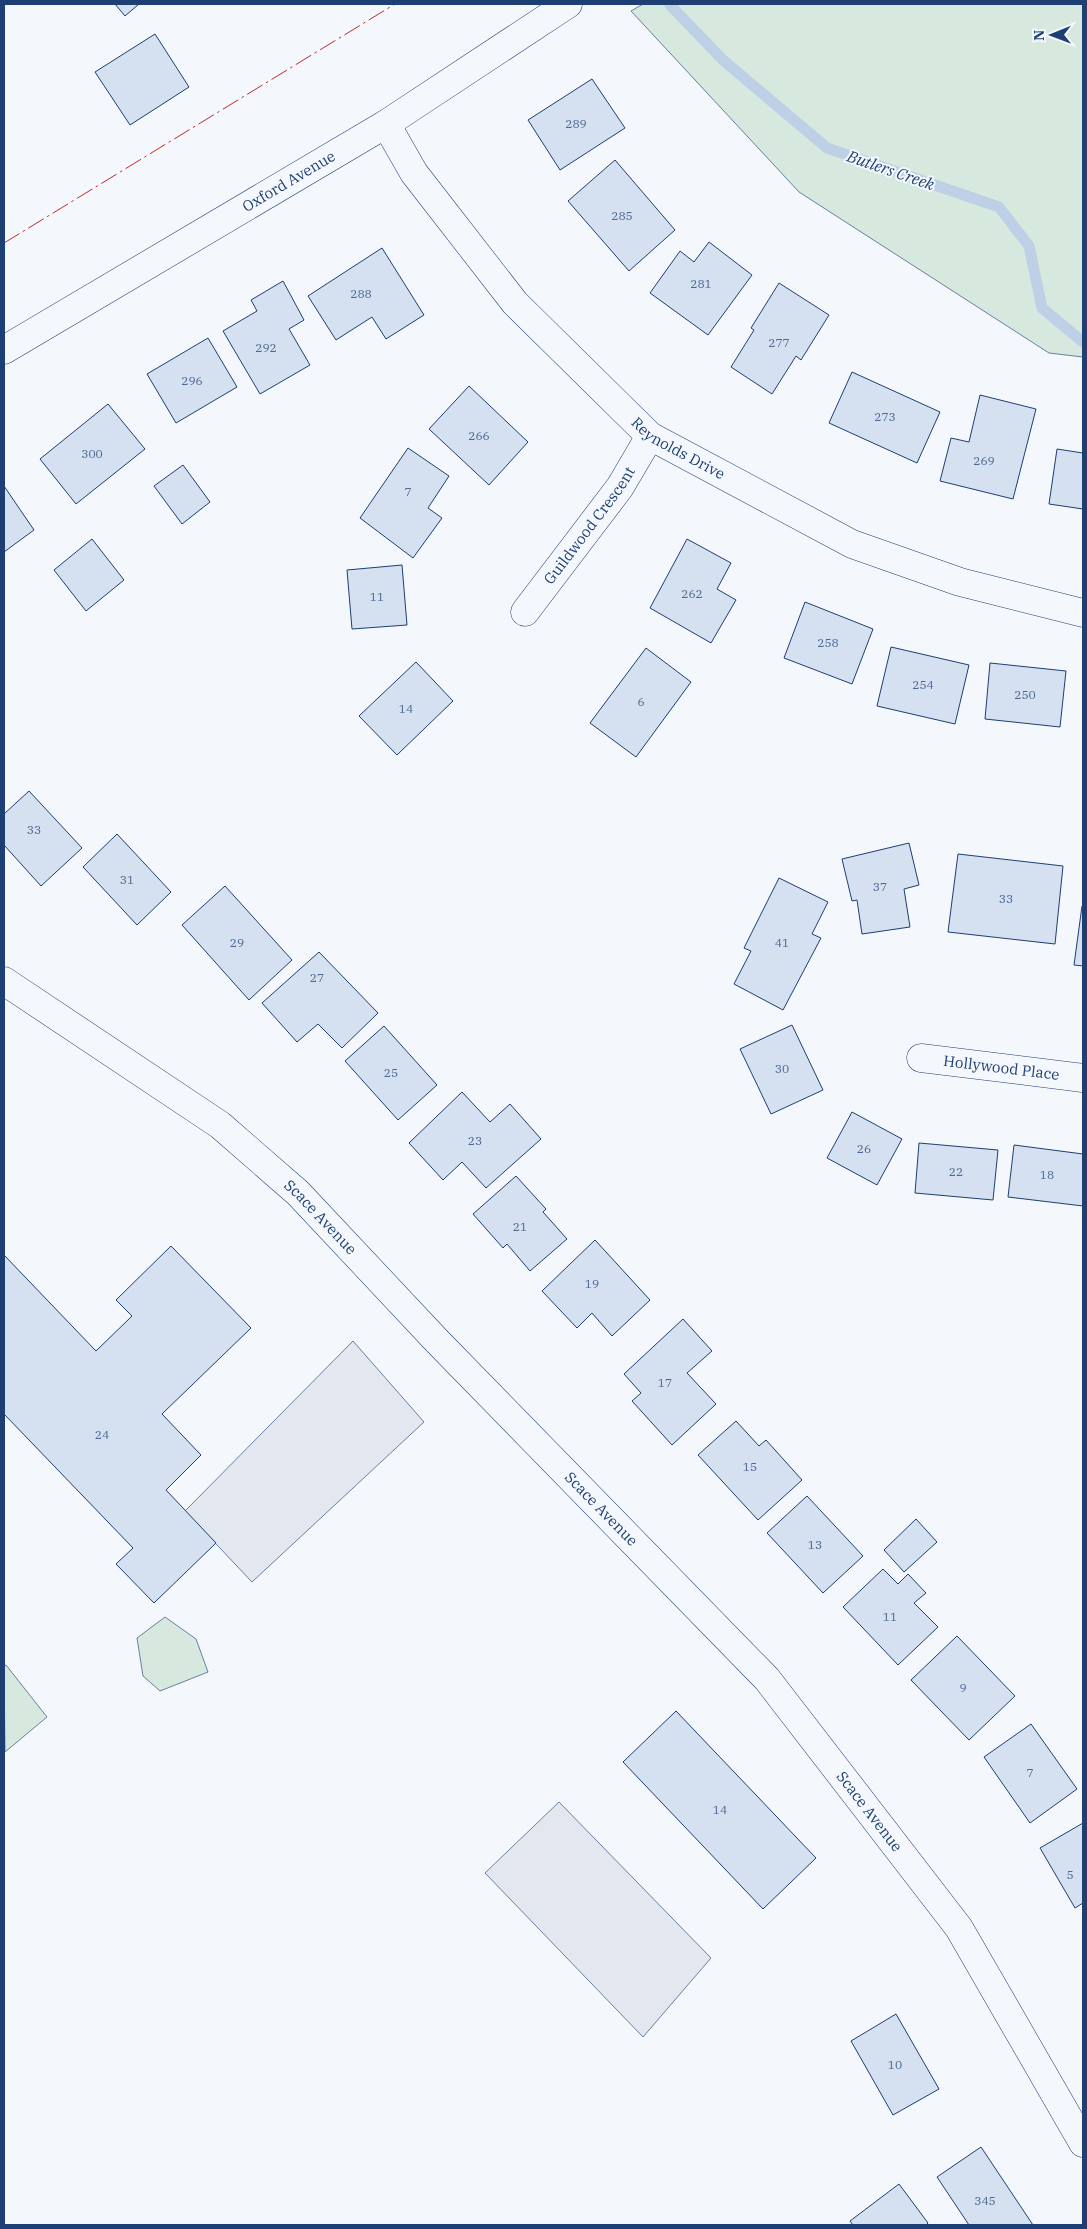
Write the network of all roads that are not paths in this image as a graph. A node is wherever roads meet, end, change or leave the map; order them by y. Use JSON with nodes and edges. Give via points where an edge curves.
{"nodes":[{"id":1,"x":568,"y":4,"type":"edge"},
{"id":2,"x":386,"y":124,"type":"junction"},
{"id":3,"x":4,"y":350,"type":"edge"},
{"id":4,"x":650,"y":436,"type":"junction"},
{"id":5,"x":525,"y":612,"type":"dead end"},
{"id":6,"x":1083,"y":613,"type":"edge"},
{"id":7,"x":4,"y":981,"type":"edge"},
{"id":8,"x":921,"y":1058,"type":"dead end"},
{"id":9,"x":1083,"y":1078,"type":"edge"},
{"id":10,"x":1083,"y":2143,"type":"edge"}],
"edges":[{"from":1,"to":2,"type":"street","name":"Oxford Avenue"},
{"from":2,"to":3,"type":"street","name":"Oxford Avenue"},
{"from":2,"to":4,"type":"street","name":"Reynolds Drive","via":[[414,173],[515,303]]},
{"from":4,"to":5,"type":"street","name":"Guildwood Crescent","via":[[620,487]]},
{"from":4,"to":6,"type":"street","name":"Reynolds Drive","via":[[852,544],[960,582]]},
{"from":7,"to":10,"type":"street","name":"Scace Avenue","via":[[220,1125],[298,1193],[437,1341],[767,1679],[959,1928]]},
{"from":8,"to":9,"type":"street","name":"Hollywood Place"}]}
